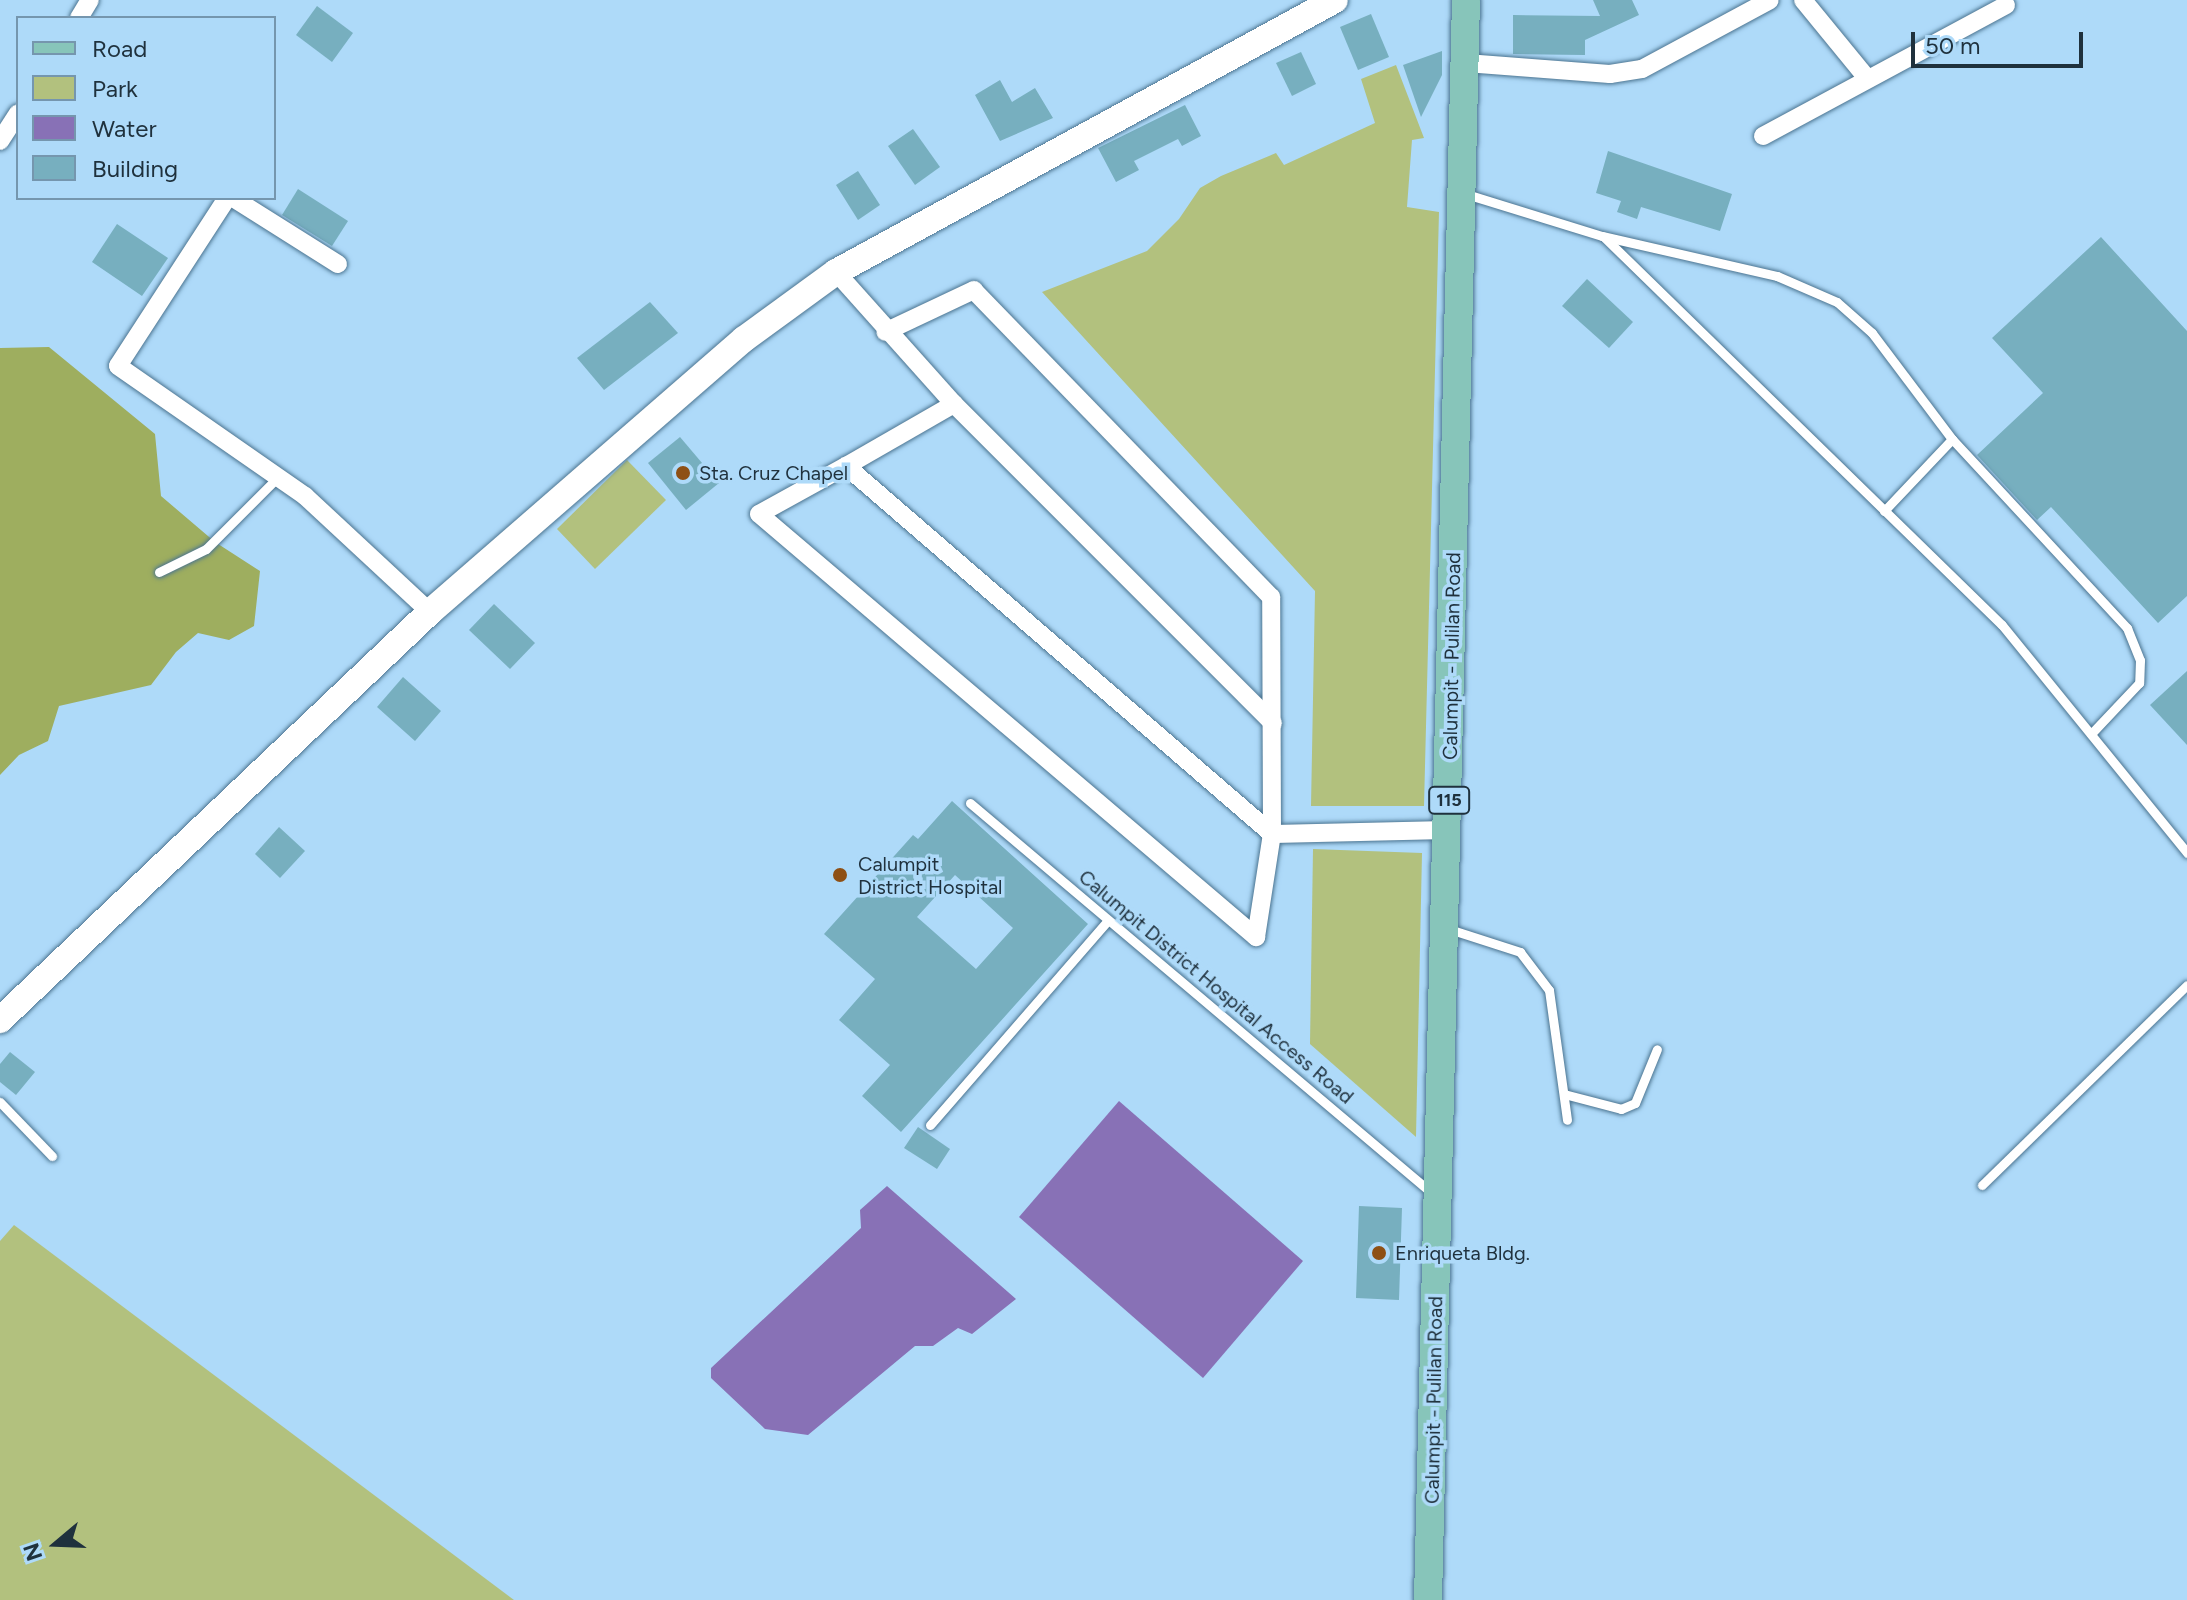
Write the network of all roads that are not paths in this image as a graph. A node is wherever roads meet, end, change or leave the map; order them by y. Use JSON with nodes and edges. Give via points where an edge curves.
{"nodes":[{"id":1,"x":1335,"y":0,"type":"edge"},
{"id":2,"x":1466,"y":0,"type":"edge"},
{"id":3,"x":1770,"y":0,"type":"edge"},
{"id":4,"x":1803,"y":0,"type":"edge"},
{"id":5,"x":2006,"y":5,"type":"dead end"},
{"id":6,"x":1466,"y":63,"type":"junction"},
{"id":7,"x":1866,"y":77,"type":"junction"},
{"id":8,"x":16,"y":116,"type":"edge"},
{"id":9,"x":1763,"y":136,"type":"dead end"},
{"id":10,"x":0,"y":141,"type":"edge"},
{"id":11,"x":1463,"y":193,"type":"junction"},
{"id":12,"x":226,"y":200,"type":"edge"},
{"id":13,"x":236,"y":200,"type":"edge"},
{"id":14,"x":1602,"y":236,"type":"junction"},
{"id":15,"x":338,"y":264,"type":"dead end"},
{"id":16,"x":836,"y":272,"type":"junction"},
{"id":17,"x":885,"y":332,"type":"junction"},
{"id":18,"x":954,"y":404,"type":"junction"},
{"id":19,"x":1952,"y":439,"type":"junction"},
{"id":20,"x":846,"y":466,"type":"junction"},
{"id":21,"x":278,"y":477,"type":"junction"},
{"id":22,"x":1884,"y":511,"type":"junction"},
{"id":23,"x":159,"y":572,"type":"dead end"},
{"id":24,"x":430,"y":612,"type":"junction"},
{"id":25,"x":1273,"y":723,"type":"junction"},
{"id":26,"x":2091,"y":734,"type":"junction"},
{"id":27,"x":970,"y":803,"type":"dead end"},
{"id":28,"x":1448,"y":830,"type":"junction"},
{"id":29,"x":1272,"y":834,"type":"junction"},
{"id":30,"x":2187,"y":853,"type":"edge"},
{"id":31,"x":1108,"y":920,"type":"junction"},
{"id":32,"x":1446,"y":928,"type":"junction"},
{"id":33,"x":2187,"y":985,"type":"edge"},
{"id":34,"x":0,"y":1020,"type":"edge"},
{"id":35,"x":1657,"y":1049,"type":"dead end"},
{"id":36,"x":1564,"y":1094,"type":"junction"},
{"id":37,"x":0,"y":1102,"type":"edge"},
{"id":38,"x":1567,"y":1120,"type":"dead end"},
{"id":39,"x":930,"y":1125,"type":"dead end"},
{"id":40,"x":52,"y":1156,"type":"dead end"},
{"id":41,"x":1982,"y":1185,"type":"dead end"},
{"id":42,"x":1439,"y":1199,"type":"junction"},
{"id":43,"x":1428,"y":1600,"type":"edge"}],
"edges":[{"from":1,"to":16,"type":"street"},
{"from":2,"to":6,"type":"main road","name":"Calumpit - Pulilan Road","number":"115"},
{"from":3,"to":6,"type":"street","via":[[1642,69],[1610,74]]},
{"from":4,"to":7,"type":"street"},
{"from":5,"to":7,"type":"street"},
{"from":6,"to":11,"type":"main road","name":"Calumpit - Pulilan Road","number":"115"},
{"from":7,"to":9,"type":"street"},
{"from":8,"to":10,"type":"street"},
{"from":11,"to":14,"type":"lane"},
{"from":11,"to":28,"type":"main road","name":"Calumpit - Pulilan Road","number":"115"},
{"from":12,"to":21,"type":"street","via":[[118,366]]},
{"from":13,"to":15,"type":"street"},
{"from":14,"to":19,"type":"lane","via":[[1777,276],[1837,302],[1872,333]]},
{"from":14,"to":22,"type":"lane"},
{"from":16,"to":17,"type":"street"},
{"from":16,"to":24,"type":"street","via":[[744,339]]},
{"from":17,"to":18,"type":"street"},
{"from":17,"to":25,"type":"street","via":[[974,290],[1271,597]]},
{"from":18,"to":20,"type":"street"},
{"from":18,"to":25,"type":"street"},
{"from":19,"to":22,"type":"lane"},
{"from":19,"to":26,"type":"lane","via":[[2127,628],[2140,660],[2139,683]]},
{"from":20,"to":29,"type":"street"},
{"from":20,"to":29,"type":"street","via":[[759,514],[1256,937]]},
{"from":21,"to":23,"type":"lane","via":[[206,549]]},
{"from":21,"to":24,"type":"street"},
{"from":22,"to":26,"type":"lane","via":[[2002,625]]},
{"from":24,"to":34,"type":"street"},
{"from":25,"to":29,"type":"street"},
{"from":26,"to":30,"type":"lane"},
{"from":27,"to":31,"type":"lane","name":"Calumpit District Hospital Access Road"},
{"from":28,"to":29,"type":"street"},
{"from":28,"to":32,"type":"main road","name":"Calumpit - Pulilan Road","number":"115"},
{"from":31,"to":39,"type":"lane"},
{"from":31,"to":42,"type":"lane","name":"Calumpit District Hospital Access Road"},
{"from":32,"to":36,"type":"lane","via":[[1520,952],[1549,990]]},
{"from":32,"to":42,"type":"main road","name":"Calumpit - Pulilan Road","number":"115"},
{"from":33,"to":41,"type":"lane"},
{"from":35,"to":36,"type":"lane","via":[[1635,1103],[1621,1109]]},
{"from":36,"to":38,"type":"lane"},
{"from":37,"to":40,"type":"lane"},
{"from":42,"to":43,"type":"main road","name":"Calumpit - Pulilan Road","number":"115"}]}
